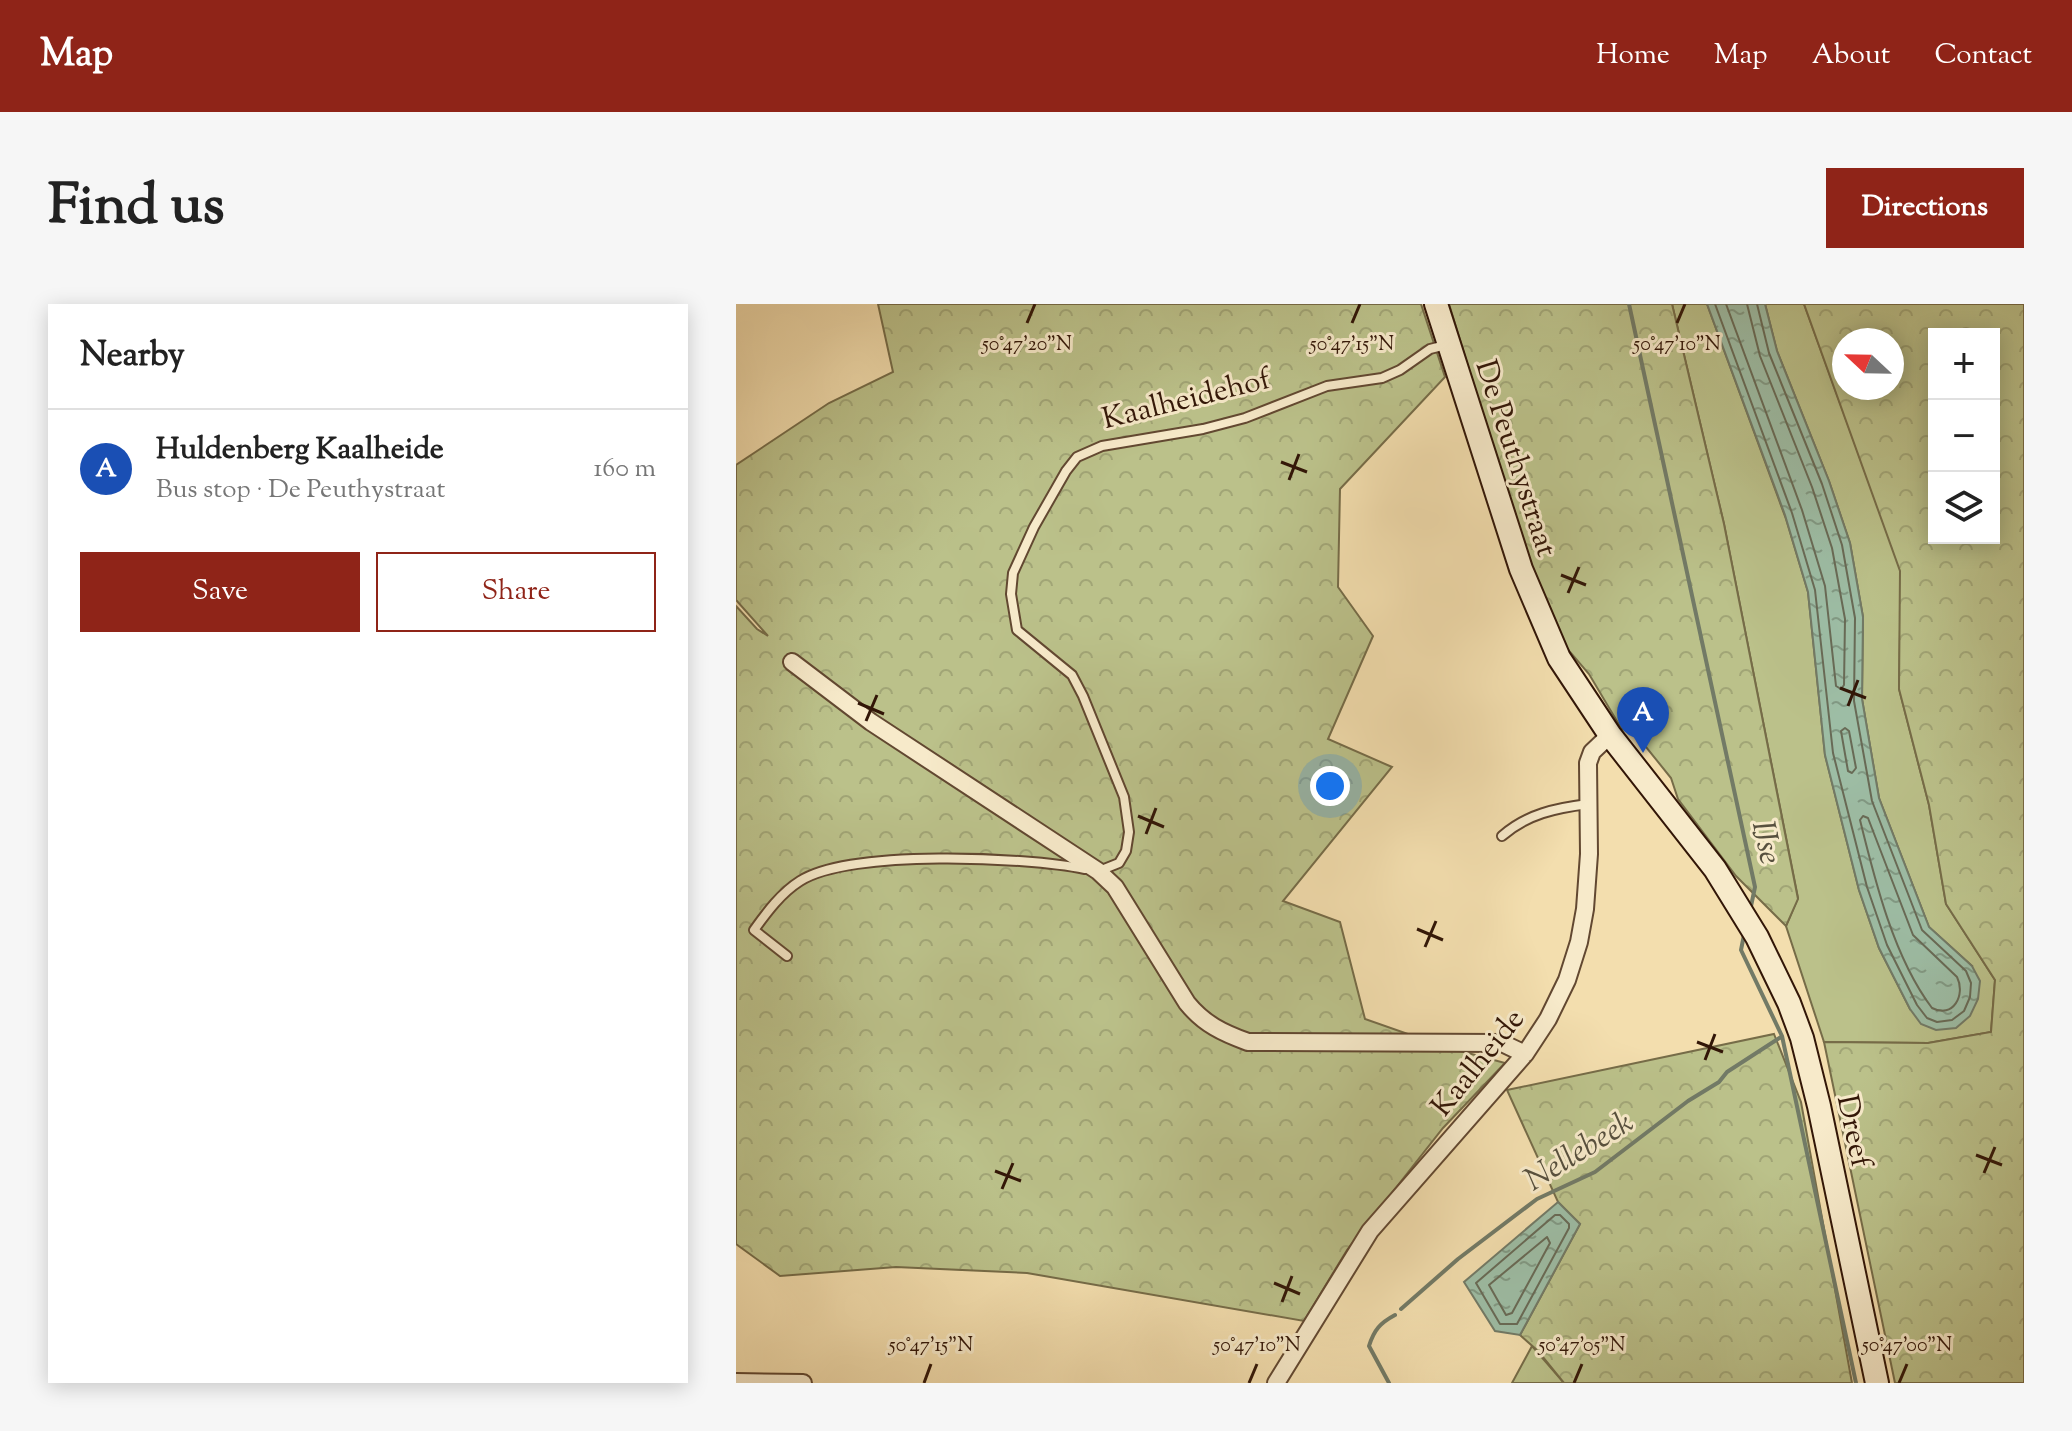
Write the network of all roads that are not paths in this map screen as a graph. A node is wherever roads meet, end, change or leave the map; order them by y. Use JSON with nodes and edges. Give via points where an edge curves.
{"nodes":[{"id":1,"x":1436,"y":304,"type":"edge"},
{"id":2,"x":1448,"y":344,"type":"junction"},
{"id":3,"x":792,"y":662,"type":"dead end"},
{"id":4,"x":1610,"y":735,"type":"junction"},
{"id":5,"x":1588,"y":804,"type":"junction"},
{"id":6,"x":1502,"y":836,"type":"dead end"},
{"id":7,"x":1098,"y":871,"type":"junction"},
{"id":8,"x":1738,"y":904,"type":"joint"},
{"id":9,"x":787,"y":956,"type":"dead end"},
{"id":10,"x":1525,"y":1054,"type":"junction"},
{"id":11,"x":736,"y":1382,"type":"edge"},
{"id":12,"x":803,"y":1383,"type":"edge"},
{"id":13,"x":1276,"y":1383,"type":"edge"},
{"id":14,"x":1877,"y":1383,"type":"edge"}],
"edges":[{"from":1,"to":2,"type":"main road","name":"De Peuthystraat"},
{"from":2,"to":4,"type":"main road","name":"De Peuthystraat","via":[[1501,514],[1541,620]]},
{"from":2,"to":7,"type":"lane","name":"Kaalheidehof","via":[[1382,378],[1327,386],[1203,429],[1102,446],[1077,457],[1066,471],[1018,561],[1011,594],[1017,630],[1072,675],[1124,797],[1126,851],[1119,863]]},
{"from":3,"to":7,"type":"street","via":[[871,722]]},
{"from":4,"to":5,"type":"street","name":"Kaalheide","via":[[1588,763]]},
{"from":4,"to":8,"type":"main road","name":"De Peuthystraat"},
{"from":5,"to":6,"type":"lane","via":[[1531,816]]},
{"from":5,"to":10,"type":"street","name":"Kaalheide","via":[[1589,854],[1579,942],[1567,980]]},
{"from":7,"to":9,"type":"lane","via":[[1054,862],[909,859],[824,870],[782,896],[754,930]]},
{"from":7,"to":10,"type":"street","via":[[1115,887],[1187,1003],[1222,1032],[1248,1042],[1502,1043]]},
{"from":8,"to":14,"type":"main road","name":"Dreef","via":[[1802,1038]]},
{"from":10,"to":13,"type":"street","name":"Kaalheide","via":[[1370,1231]]},
{"from":11,"to":12,"type":"street"}]}
